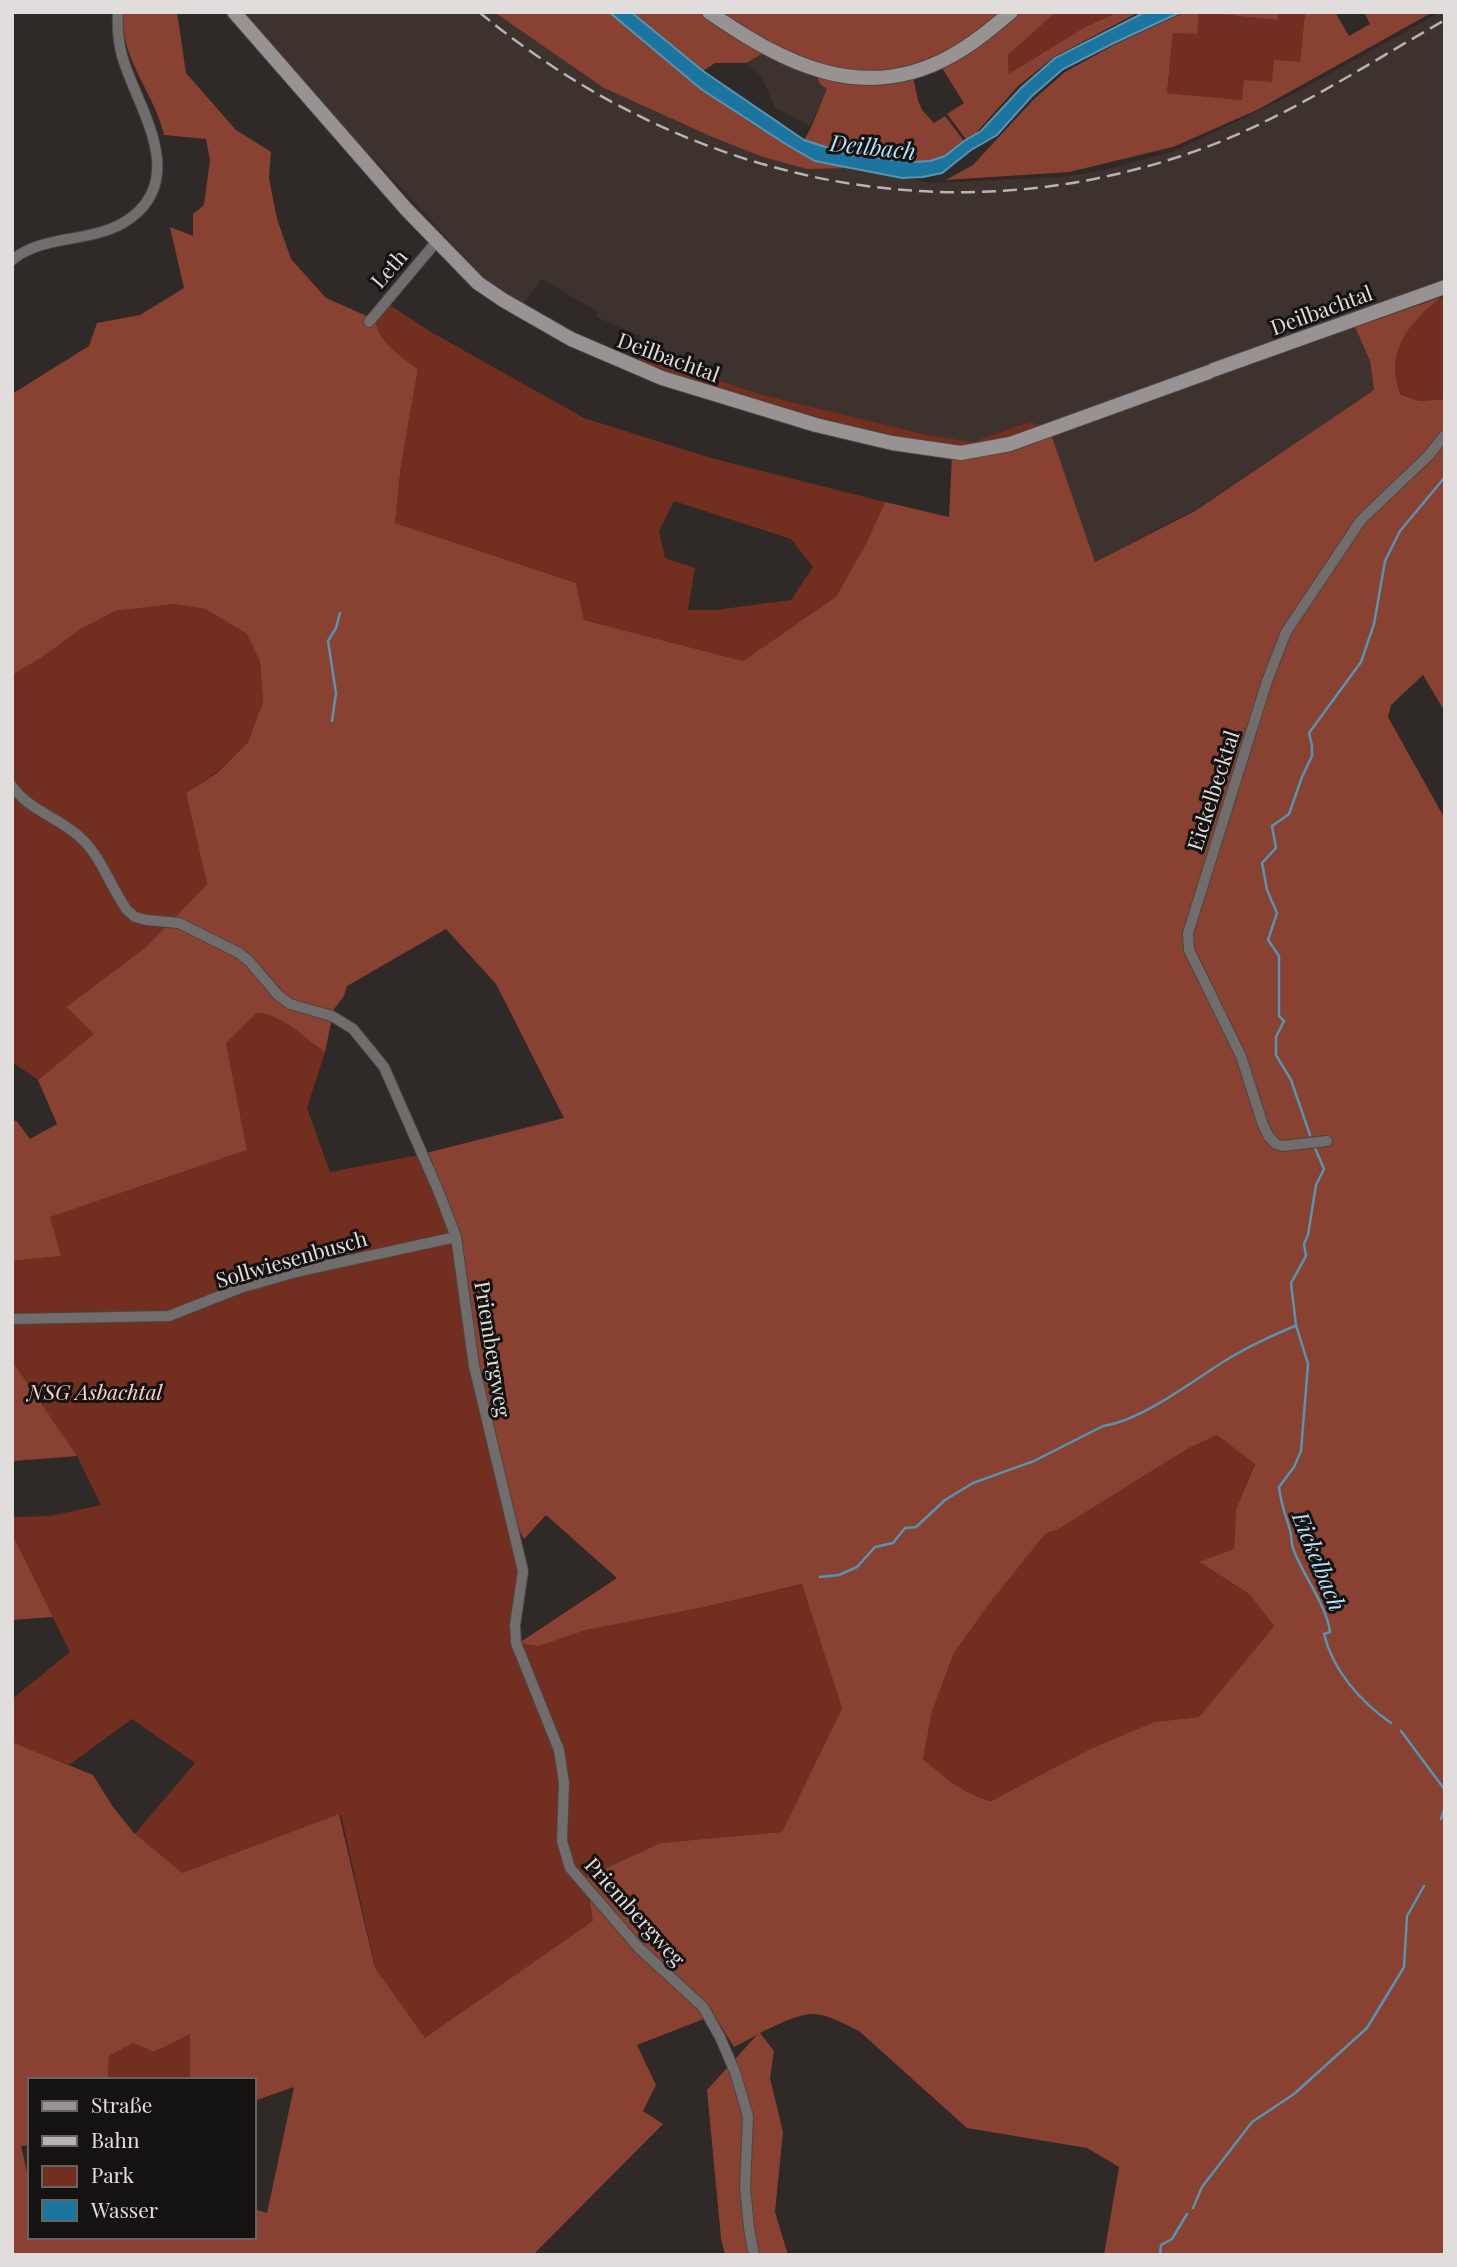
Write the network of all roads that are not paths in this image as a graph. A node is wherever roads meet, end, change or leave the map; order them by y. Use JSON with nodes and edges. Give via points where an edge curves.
{"nodes":[{"id":1,"x":118,"y":12,"type":"edge"},
{"id":2,"x":234,"y":12,"type":"edge"},
{"id":3,"x":709,"y":12,"type":"edge"},
{"id":4,"x":1012,"y":12,"type":"edge"},
{"id":5,"x":437,"y":241,"type":"junction"},
{"id":6,"x":12,"y":260,"type":"edge"},
{"id":7,"x":1445,"y":287,"type":"edge"},
{"id":8,"x":369,"y":322,"type":"dead end"},
{"id":9,"x":1445,"y":435,"type":"edge"},
{"id":10,"x":12,"y":786,"type":"edge"},
{"id":11,"x":1327,"y":1141,"type":"dead end"},
{"id":12,"x":456,"y":1237,"type":"junction"},
{"id":13,"x":12,"y":1319,"type":"edge"},
{"id":14,"x":754,"y":2255,"type":"edge"}],
"edges":[{"from":1,"to":6,"type":"street","via":[[124,63],[156,153],[151,193],[139,210],[116,226],[28,249]]},
{"from":2,"to":5,"type":"street","name":"Deilbachtal"},
{"from":3,"to":4,"type":"street","via":[[779,56],[826,73],[866,78],[903,75],[933,65],[968,46]]},
{"from":5,"to":7,"type":"street","name":"Deilbachtal","via":[[478,283],[503,300],[572,339],[662,378],[816,425],[945,452],[975,452],[1010,444]]},
{"from":5,"to":8,"type":"street","name":"Leth"},
{"from":9,"to":11,"type":"street","name":"Eickelbecktal","via":[[1361,520],[1286,632],[1188,933],[1192,958],[1241,1056],[1269,1138],[1283,1146]]},
{"from":10,"to":12,"type":"street","name":"Priembergweg","via":[[25,801],[84,841],[116,896],[135,917],[175,922],[199,931],[239,953],[290,1004],[332,1017],[352,1029],[384,1066]]},
{"from":12,"to":13,"type":"street","name":"Sollwiesenbusch","via":[[296,1272],[240,1288],[178,1314]]},
{"from":12,"to":14,"type":"street","name":"Priembergweg","via":[[472,1358],[523,1571],[516,1643],[563,1767],[565,1856],[610,1917],[704,2007],[731,2062],[748,2116],[746,2187]]}]}
